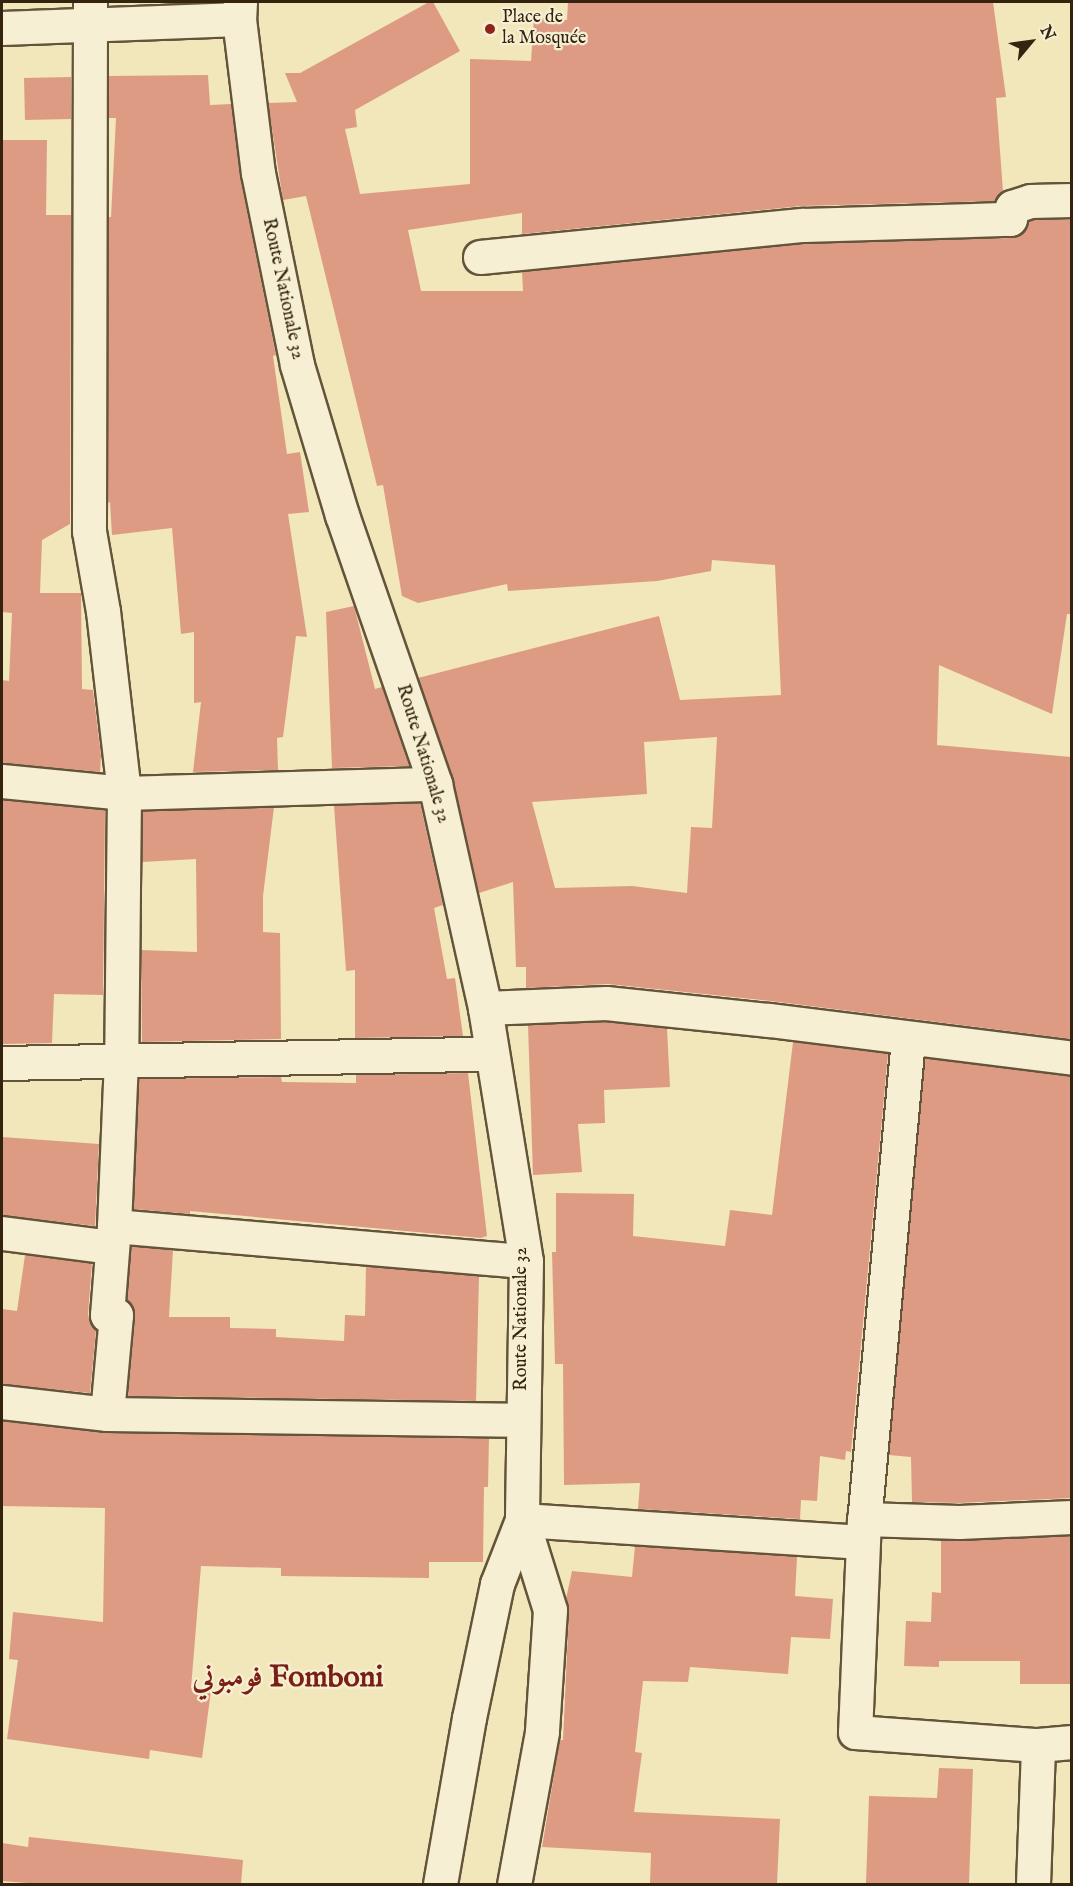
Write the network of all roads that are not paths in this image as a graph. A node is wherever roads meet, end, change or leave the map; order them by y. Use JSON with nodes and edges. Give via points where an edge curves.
{"nodes":[{"id":1,"x":239,"y":10,"type":"edge"},
{"id":2,"x":90,"y":13,"type":"edge"},
{"id":3,"x":2,"y":28,"type":"edge"},
{"id":4,"x":1071,"y":200,"type":"edge"},
{"id":5,"x":480,"y":256,"type":"dead end"},
{"id":6,"x":2,"y":781,"type":"edge"},
{"id":7,"x":435,"y":784,"type":"junction"},
{"id":8,"x":124,"y":793,"type":"junction"},
{"id":9,"x":485,"y":1008,"type":"junction"},
{"id":10,"x":908,"y":1039,"type":"junction"},
{"id":11,"x":490,"y":1054,"type":"junction"},
{"id":12,"x":1071,"y":1058,"type":"edge"},
{"id":13,"x":121,"y":1059,"type":"junction"},
{"id":14,"x":2,"y":1063,"type":"edge"},
{"id":15,"x":2,"y":1233,"type":"edge"},
{"id":16,"x":113,"y":1237,"type":"junction"},
{"id":17,"x":526,"y":1262,"type":"junction"},
{"id":18,"x":2,"y":1402,"type":"edge"},
{"id":19,"x":107,"y":1414,"type":"junction"},
{"id":20,"x":522,"y":1420,"type":"junction"},
{"id":21,"x":1071,"y":1517,"type":"edge"},
{"id":22,"x":522,"y":1520,"type":"junction"},
{"id":23,"x":863,"y":1530,"type":"junction"},
{"id":24,"x":1071,"y":1742,"type":"edge"},
{"id":25,"x":1038,"y":1745,"type":"junction"},
{"id":26,"x":440,"y":1884,"type":"edge"},
{"id":27,"x":514,"y":1884,"type":"edge"},
{"id":28,"x":1033,"y":1884,"type":"edge"}],
"edges":[{"from":1,"to":2,"type":"street"},
{"from":1,"to":7,"type":"street","name":"Route Nationale 32","via":[[258,173],[297,365],[339,508]]},
{"from":2,"to":3,"type":"street"},
{"from":2,"to":8,"type":"street","via":[[89,531],[103,611]]},
{"from":4,"to":5,"type":"street","via":[[1030,201],[1012,207],[1010,219],[803,225]]},
{"from":6,"to":8,"type":"street"},
{"from":7,"to":8,"type":"street"},
{"from":7,"to":9,"type":"street","name":"Route Nationale 32"},
{"from":8,"to":13,"type":"street"},
{"from":9,"to":10,"type":"street","via":[[606,1003]]},
{"from":9,"to":11,"type":"street","name":"Route Nationale 32"},
{"from":10,"to":12,"type":"street"},
{"from":10,"to":23,"type":"street"},
{"from":11,"to":13,"type":"street"},
{"from":11,"to":17,"type":"street","name":"Route Nationale 32"},
{"from":13,"to":14,"type":"street"},
{"from":13,"to":16,"type":"street"},
{"from":15,"to":16,"type":"street"},
{"from":16,"to":17,"type":"street"},
{"from":16,"to":19,"type":"street","via":[[107,1315],[116,1316]]},
{"from":17,"to":20,"type":"street","name":"Route Nationale 32"},
{"from":18,"to":19,"type":"street"},
{"from":19,"to":20,"type":"street"},
{"from":20,"to":22,"type":"street","name":"Route Nationale 32"},
{"from":21,"to":23,"type":"street"},
{"from":22,"to":23,"type":"street"},
{"from":22,"to":26,"type":"street","name":"Route Nationale 32","via":[[497,1584]]},
{"from":22,"to":27,"type":"street","name":"Route Nationale 32","via":[[550,1610],[542,1731]]},
{"from":23,"to":25,"type":"street","via":[[855,1732]]},
{"from":24,"to":25,"type":"street"},
{"from":25,"to":28,"type":"street"}]}
